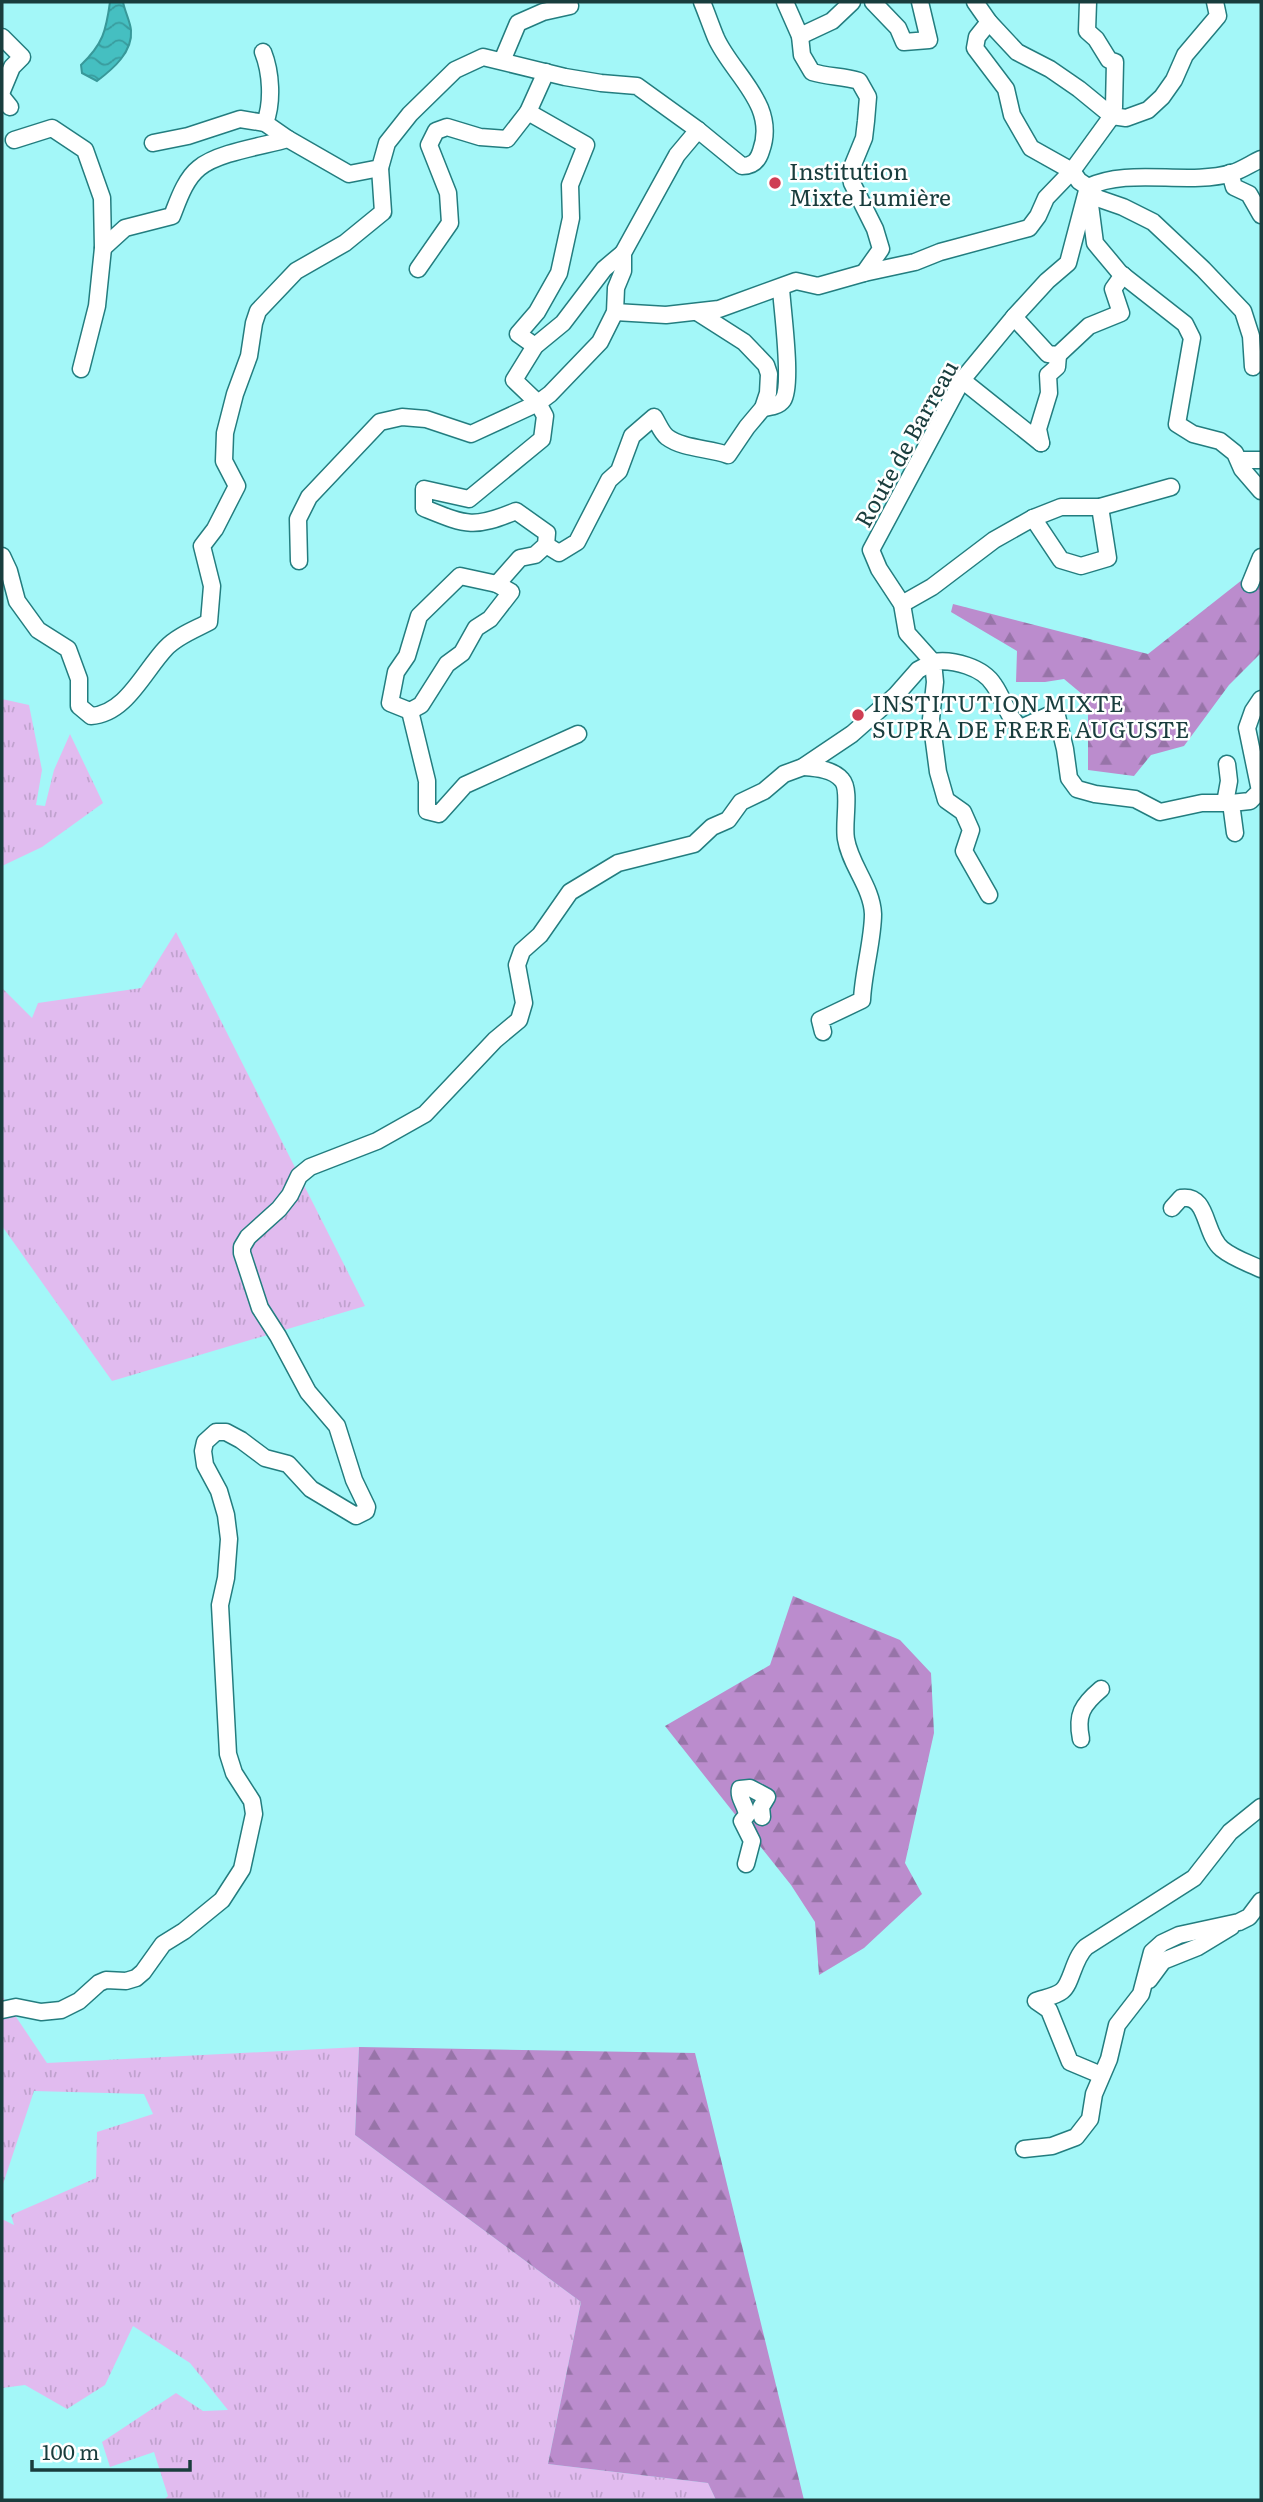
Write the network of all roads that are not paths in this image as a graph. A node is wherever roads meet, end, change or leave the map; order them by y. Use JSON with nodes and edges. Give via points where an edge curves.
{"nodes":[{"id":1,"x":702,"y":2,"type":"edge"},
{"id":2,"x":785,"y":2,"type":"edge"},
{"id":3,"x":852,"y":2,"type":"edge"},
{"id":4,"x":873,"y":2,"type":"edge"},
{"id":5,"x":920,"y":2,"type":"edge"},
{"id":6,"x":975,"y":2,"type":"edge"},
{"id":7,"x":1088,"y":2,"type":"edge"},
{"id":8,"x":1215,"y":2,"type":"edge"},
{"id":9,"x":570,"y":6,"type":"dead end"},
{"id":10,"x":989,"y":22,"type":"junction"},
{"id":11,"x":800,"y":36,"type":"junction"},
{"id":12,"x":2,"y":37,"type":"edge"},
{"id":13,"x":263,"y":52,"type":"dead end"},
{"id":14,"x":502,"y":61,"type":"junction"},
{"id":15,"x":546,"y":72,"type":"junction"},
{"id":16,"x":2,"y":91,"type":"edge"},
{"id":17,"x":528,"y":112,"type":"junction"},
{"id":18,"x":1112,"y":116,"type":"junction"},
{"id":19,"x":265,"y":123,"type":"junction"},
{"id":20,"x":698,"y":130,"type":"junction"},
{"id":21,"x":288,"y":139,"type":"junction"},
{"id":22,"x":14,"y":140,"type":"dead end"},
{"id":23,"x":153,"y":143,"type":"dead end"},
{"id":24,"x":1261,"y":159,"type":"edge"},
{"id":25,"x":380,"y":168,"type":"junction"},
{"id":26,"x":1072,"y":171,"type":"junction"},
{"id":27,"x":1230,"y":173,"type":"junction"},
{"id":28,"x":1088,"y":187,"type":"junction"},
{"id":29,"x":1261,"y":215,"type":"edge"},
{"id":30,"x":103,"y":248,"type":"junction"},
{"id":31,"x":623,"y":253,"type":"junction"},
{"id":32,"x":418,"y":269,"type":"dead end"},
{"id":33,"x":864,"y":273,"type":"junction"},
{"id":34,"x":1123,"y":275,"type":"junction"},
{"id":35,"x":781,"y":288,"type":"junction"},
{"id":36,"x":615,"y":312,"type":"junction"},
{"id":37,"x":697,"y":312,"type":"junction"},
{"id":38,"x":1014,"y":317,"type":"junction"},
{"id":39,"x":535,"y":346,"type":"junction"},
{"id":40,"x":1058,"y":355,"type":"junction"},
{"id":41,"x":1253,"y":367,"type":"dead end"},
{"id":42,"x":81,"y":369,"type":"dead end"},
{"id":43,"x":962,"y":380,"type":"junction"},
{"id":44,"x":538,"y":402,"type":"junction"},
{"id":45,"x":763,"y":408,"type":"junction"},
{"id":46,"x":1240,"y":460,"type":"junction"},
{"id":47,"x":1261,"y":460,"type":"edge"},
{"id":48,"x":1171,"y":488,"type":"dead end"},
{"id":49,"x":1261,"y":491,"type":"edge"},
{"id":50,"x":1100,"y":507,"type":"junction"},
{"id":51,"x":1033,"y":518,"type":"junction"},
{"id":52,"x":546,"y":545,"type":"junction"},
{"id":53,"x":2,"y":556,"type":"edge"},
{"id":54,"x":1261,"y":557,"type":"edge"},
{"id":55,"x":299,"y":561,"type":"dead end"},
{"id":56,"x":497,"y":584,"type":"junction"},
{"id":57,"x":1250,"y":584,"type":"dead end"},
{"id":58,"x":902,"y":604,"type":"junction"},
{"id":59,"x":933,"y":662,"type":"junction"},
{"id":60,"x":1261,"y":699,"type":"edge"},
{"id":61,"x":410,"y":711,"type":"junction"},
{"id":62,"x":578,"y":734,"type":"dead end"},
{"id":63,"x":1227,"y":764,"type":"dead end"},
{"id":64,"x":803,"y":767,"type":"junction"},
{"id":65,"x":1228,"y":803,"type":"junction"},
{"id":66,"x":1235,"y":833,"type":"dead end"},
{"id":67,"x":989,"y":895,"type":"dead end"},
{"id":68,"x":823,"y":1032,"type":"dead end"},
{"id":69,"x":1172,"y":1208,"type":"dead end"},
{"id":70,"x":1261,"y":1269,"type":"edge"},
{"id":71,"x":1101,"y":1689,"type":"dead end"},
{"id":72,"x":1081,"y":1739,"type":"dead end"},
{"id":73,"x":1261,"y":1807,"type":"edge"},
{"id":74,"x":762,"y":1817,"type":"dead end"},
{"id":75,"x":746,"y":1864,"type":"dead end"},
{"id":76,"x":1261,"y":1901,"type":"edge"},
{"id":77,"x":2,"y":2010,"type":"edge"},
{"id":78,"x":1101,"y":2075,"type":"junction"},
{"id":79,"x":1024,"y":2149,"type":"dead end"}],
"edges":[{"from":1,"to":20,"type":"street","via":[[716,38],[761,107],[764,127],[757,161],[742,166]]},
{"from":2,"to":11,"type":"street"},
{"from":3,"to":11,"type":"street","via":[[832,20]]},
{"from":4,"to":5,"type":"street","via":[[898,28],[904,42],[929,40]]},
{"from":6,"to":10,"type":"street"},
{"from":7,"to":18,"type":"street","via":[[1087,31],[1108,60],[1115,62]]},
{"from":8,"to":18,"type":"street","via":[[1218,16],[1185,55],[1162,97],[1138,115]]},
{"from":9,"to":14,"type":"street","via":[[519,23]]},
{"from":10,"to":18,"type":"street","via":[[1017,52],[1050,69]]},
{"from":10,"to":26,"type":"street","via":[[975,48],[1006,89],[1020,133],[1031,148]]},
{"from":11,"to":33,"type":"street","via":[[812,72],[859,81],[868,97],[863,138],[850,172],[881,249]]},
{"from":12,"to":16,"type":"street","via":[[22,57],[12,67]]},
{"from":13,"to":19,"type":"street","via":[[270,102]]},
{"from":14,"to":15,"type":"street"},
{"from":14,"to":25,"type":"street","via":[[483,57],[455,70],[387,143]]},
{"from":15,"to":17,"type":"street"},
{"from":15,"to":20,"type":"street","via":[[637,86]]},
{"from":17,"to":32,"type":"street","via":[[507,139],[447,127],[436,131],[429,145],[448,193],[450,223]]},
{"from":17,"to":39,"type":"street","via":[[586,145],[570,185],[571,218],[559,273],[519,334]]},
{"from":18,"to":26,"type":"street"},
{"from":19,"to":21,"type":"street"},
{"from":19,"to":23,"type":"street","via":[[240,119]]},
{"from":20,"to":31,"type":"street","via":[[677,155]]},
{"from":21,"to":25,"type":"street","via":[[349,174]]},
{"from":21,"to":30,"type":"street","via":[[198,168],[172,216],[125,228]]},
{"from":22,"to":30,"type":"street","via":[[52,128],[85,150],[102,198]]},
{"from":24,"to":27,"type":"street"},
{"from":25,"to":53,"type":"street","via":[[383,212],[345,243],[296,271],[258,311],[225,433],[224,461],[237,486],[202,546],[212,586],[209,622],[169,645],[121,705],[91,716],[79,706],[79,678],[68,649],[38,630],[17,601]]},
{"from":26,"to":28,"type":"street"},
{"from":26,"to":33,"type":"street","via":[[1046,198],[1029,228]]},
{"from":27,"to":28,"type":"street","via":[[1105,179]]},
{"from":27,"to":29,"type":"street","via":[[1234,187],[1249,194]]},
{"from":28,"to":34,"type":"street","via":[[1095,243]]},
{"from":28,"to":38,"type":"street","name":"Route de Barreau","via":[[1068,263]]},
{"from":28,"to":41,"type":"street","via":[[1097,198],[1153,222],[1243,311]]},
{"from":30,"to":42,"type":"street","via":[[97,306]]},
{"from":31,"to":36,"type":"street"},
{"from":31,"to":39,"type":"street","via":[[604,269],[564,323]]},
{"from":33,"to":35,"type":"street","via":[[818,286],[796,281]]},
{"from":34,"to":40,"type":"street","via":[[1113,289],[1121,313],[1089,326]]},
{"from":34,"to":46,"type":"street","via":[[1190,332],[1177,424],[1192,434],[1220,441]]},
{"from":35,"to":37,"type":"street"},
{"from":35,"to":45,"type":"street","via":[[788,383],[783,400]]},
{"from":36,"to":37,"type":"street"},
{"from":36,"to":44,"type":"street","via":[[600,342]]},
{"from":37,"to":45,"type":"street","via":[[744,342],[766,365],[768,393]]},
{"from":38,"to":40,"type":"street","via":[[1048,354]]},
{"from":38,"to":43,"type":"street","name":"Route de Barreau"},
{"from":39,"to":44,"type":"street","via":[[514,380]]},
{"from":40,"to":43,"type":"street","via":[[1057,367],[1048,375],[1049,393],[1038,429],[1041,443]]},
{"from":43,"to":58,"type":"street","name":"Route de Barreau","via":[[871,550]]},
{"from":44,"to":52,"type":"street","via":[[545,416],[542,439],[469,499],[424,489],[424,508],[464,524],[493,521],[516,511],[547,533]]},
{"from":44,"to":55,"type":"street","via":[[471,434],[426,419],[402,417],[380,422],[309,497],[298,519]]},
{"from":45,"to":52,"type":"street","via":[[728,455],[665,436],[654,417],[632,436],[619,471],[609,480],[577,542],[559,553]]},
{"from":46,"to":47,"type":"street"},
{"from":46,"to":49,"type":"street"},
{"from":48,"to":50,"type":"street"},
{"from":50,"to":51,"type":"street","via":[[1061,507]]},
{"from":50,"to":51,"type":"street","via":[[1108,558],[1081,566],[1061,560]]},
{"from":51,"to":58,"type":"street"},
{"from":52,"to":56,"type":"street","via":[[535,555],[520,558]]},
{"from":54,"to":57,"type":"street"},
{"from":56,"to":61,"type":"street","via":[[512,592],[490,619],[476,628],[462,653],[447,664],[421,705]]},
{"from":56,"to":61,"type":"street","via":[[460,576],[419,616],[407,656],[396,672],[390,703]]},
{"from":58,"to":59,"type":"street","name":"Route de Barreau","via":[[907,633]]},
{"from":59,"to":64,"type":"street","via":[[918,670],[852,734]]},
{"from":59,"to":65,"type":"street","via":[[965,666],[993,682],[1021,728],[1056,712],[1069,778],[1077,789],[1135,799],[1160,812]]},
{"from":59,"to":67,"type":"street","via":[[930,719],[938,772],[946,800],[964,812],[971,830],[964,851]]},
{"from":60,"to":65,"type":"street","via":[[1247,728],[1260,791],[1250,801]]},
{"from":61,"to":62,"type":"street","via":[[427,781],[427,811],[439,814],[465,785]]},
{"from":63,"to":65,"type":"street"},
{"from":64,"to":68,"type":"street","via":[[823,769],[841,778],[847,787],[846,839],[873,913],[862,1000],[820,1020]]},
{"from":64,"to":77,"type":"street","via":[[741,803],[728,820],[712,827],[694,844],[618,863],[570,892],[540,935],[522,951],[517,965],[524,1003],[519,1020],[425,1114],[377,1141],[310,1167],[278,1209],[248,1237],[242,1247],[244,1265],[260,1308],[308,1391],[337,1426],[367,1507],[362,1514],[349,1513],[311,1489],[288,1464],[265,1458],[226,1432],[216,1432],[205,1442],[205,1465],[219,1491],[229,1539],[220,1605],[228,1755],[254,1814],[242,1869],[222,1900],[163,1944],[136,1978],[106,1980],[61,2010]]},
{"from":65,"to":66,"type":"street"},
{"from":69,"to":70,"type":"street","via":[[1181,1198],[1191,1196],[1199,1202],[1213,1238],[1223,1250]]},
{"from":71,"to":72,"type":"street","via":[[1079,1717]]},
{"from":73,"to":78,"type":"street","via":[[1230,1832],[1194,1878],[1079,1953],[1063,1991],[1036,2001],[1049,2010],[1070,2062]]},
{"from":74,"to":75,"type":"street","via":[[767,1797],[750,1788],[740,1789],[747,1808],[741,1821],[752,1841]]},
{"from":76,"to":78,"type":"street","via":[[1239,1922],[1200,1929],[1162,1943],[1152,1952],[1141,1994],[1117,2025]]},
{"from":78,"to":79,"type":"street","via":[[1090,2119],[1076,2137]]}]}
